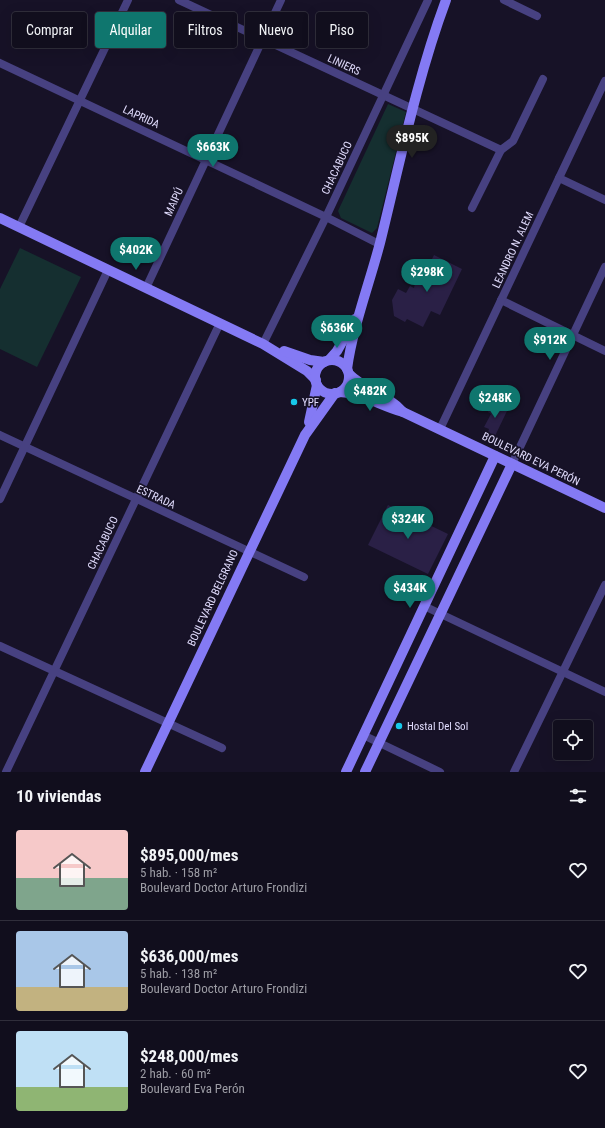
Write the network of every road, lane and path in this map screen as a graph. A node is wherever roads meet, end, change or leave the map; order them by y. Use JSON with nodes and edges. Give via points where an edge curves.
{"nodes":[{"id":1,"x":128,"y":0,"type":"edge"},
{"id":2,"x":179,"y":0,"type":"edge"},
{"id":3,"x":281,"y":0,"type":"edge"},
{"id":4,"x":428,"y":0,"type":"edge"},
{"id":5,"x":446,"y":0,"type":"edge"},
{"id":6,"x":504,"y":0,"type":"edge"},
{"id":7,"x":275,"y":12,"type":"edge"},
{"id":8,"x":537,"y":16,"type":"dead end"},
{"id":9,"x":245,"y":31,"type":"edge"},
{"id":10,"x":258,"y":48,"type":"edge"},
{"id":11,"x":281,"y":48,"type":"edge"},
{"id":12,"x":0,"y":63,"type":"edge"},
{"id":13,"x":543,"y":79,"type":"dead end"},
{"id":14,"x":605,"y":81,"type":"edge"},
{"id":15,"x":384,"y":96,"type":"junction"},
{"id":16,"x":80,"y":100,"type":"junction"},
{"id":17,"x":414,"y":108,"type":"junction"},
{"id":18,"x":501,"y":150,"type":"junction"},
{"id":19,"x":205,"y":160,"type":"junction"},
{"id":20,"x":559,"y":178,"type":"junction"},
{"id":21,"x":605,"y":200,"type":"edge"},
{"id":22,"x":472,"y":208,"type":"dead end"},
{"id":23,"x":326,"y":217,"type":"junction"},
{"id":24,"x":0,"y":218,"type":"edge"},
{"id":25,"x":19,"y":227,"type":"junction"},
{"id":26,"x":379,"y":244,"type":"junction"},
{"id":27,"x":605,"y":267,"type":"edge"},
{"id":28,"x":108,"y":270,"type":"junction"},
{"id":29,"x":146,"y":288,"type":"junction"},
{"id":30,"x":501,"y":300,"type":"junction"},
{"id":31,"x":359,"y":312,"type":"junction"},
{"id":32,"x":220,"y":323,"type":"junction"},
{"id":33,"x":574,"y":335,"type":"junction"},
{"id":34,"x":263,"y":344,"type":"junction"},
{"id":35,"x":605,"y":351,"type":"edge"},
{"id":36,"x":326,"y":361,"type":"junction"},
{"id":37,"x":348,"y":372,"type":"junction"},
{"id":38,"x":316,"y":382,"type":"junction"},
{"id":39,"x":337,"y":392,"type":"junction"},
{"id":40,"x":403,"y":412,"type":"junction"},
{"id":41,"x":440,"y":429,"type":"junction"},
{"id":42,"x":0,"y":435,"type":"edge"},
{"id":43,"x":304,"y":435,"type":"junction"},
{"id":44,"x":25,"y":447,"type":"junction"},
{"id":45,"x":495,"y":456,"type":"junction"},
{"id":46,"x":512,"y":464,"type":"junction"},
{"id":47,"x":0,"y":499,"type":"edge"},
{"id":48,"x":135,"y":500,"type":"junction"},
{"id":49,"x":605,"y":508,"type":"edge"},
{"id":50,"x":248,"y":552,"type":"junction"},
{"id":51,"x":304,"y":577,"type":"dead end"},
{"id":52,"x":605,"y":585,"type":"edge"},
{"id":53,"x":424,"y":606,"type":"junction"},
{"id":54,"x":440,"y":614,"type":"junction"},
{"id":55,"x":0,"y":646,"type":"edge"},
{"id":56,"x":54,"y":671,"type":"junction"},
{"id":57,"x":562,"y":672,"type":"junction"},
{"id":58,"x":605,"y":692,"type":"edge"},
{"id":59,"x":167,"y":723,"type":"junction"},
{"id":60,"x":364,"y":735,"type":"junction"},
{"id":61,"x":379,"y":743,"type":"junction"},
{"id":62,"x":222,"y":748,"type":"dead end"},
{"id":63,"x":6,"y":772,"type":"edge"},
{"id":64,"x":145,"y":772,"type":"edge"},
{"id":65,"x":346,"y":772,"type":"edge"},
{"id":66,"x":365,"y":772,"type":"edge"},
{"id":67,"x":440,"y":772,"type":"edge"},
{"id":68,"x":514,"y":772,"type":"edge"}],
"edges":[{"from":1,"to":16,"type":"street"},
{"from":2,"to":9,"type":"street","name":"LINIERS"},
{"from":3,"to":7,"type":"street","name":"MAIPÚ"},
{"from":4,"to":15,"type":"street","name":"CHACABUCO"},
{"from":5,"to":17,"type":"street"},
{"from":6,"to":8,"type":"street"},
{"from":10,"to":19,"type":"street","name":"MAIPÚ"},
{"from":11,"to":15,"type":"street","name":"LINIERS"},
{"from":12,"to":16,"type":"street","name":"LAPRIDA"},
{"from":13,"to":18,"type":"street","via":[[513,141]]},
{"from":14,"to":20,"type":"street","name":"LEANDRO N. ALEM"},
{"from":15,"to":17,"type":"street","name":"LINIERS"},
{"from":15,"to":23,"type":"street","name":"CHACABUCO"},
{"from":16,"to":19,"type":"street","name":"LAPRIDA"},
{"from":16,"to":25,"type":"street"},
{"from":17,"to":18,"type":"street","name":"LINIERS"},
{"from":17,"to":26,"type":"street"},
{"from":18,"to":22,"type":"street"},
{"from":19,"to":23,"type":"street","name":"LAPRIDA"},
{"from":19,"to":29,"type":"street","name":"MAIPÚ"},
{"from":20,"to":21,"type":"street"},
{"from":20,"to":30,"type":"street","name":"LEANDRO N. ALEM"},
{"from":23,"to":26,"type":"street","name":"LAPRIDA"},
{"from":23,"to":34,"type":"street","name":"CHACABUCO"},
{"from":24,"to":25,"type":"street"},
{"from":25,"to":28,"type":"street"},
{"from":26,"to":31,"type":"street"},
{"from":27,"to":33,"type":"street"},
{"from":28,"to":29,"type":"street"},
{"from":28,"to":44,"type":"street"},
{"from":29,"to":32,"type":"street"},
{"from":30,"to":33,"type":"street"},
{"from":30,"to":41,"type":"street","name":"LEANDRO N. ALEM"},
{"from":31,"to":36,"type":"street","via":[[338,351]]},
{"from":31,"to":37,"type":"street"},
{"from":32,"to":34,"type":"street"},
{"from":32,"to":48,"type":"street","name":"CHACABUCO"},
{"from":33,"to":35,"type":"street"},
{"from":33,"to":46,"type":"street"},
{"from":34,"to":36,"type":"street","via":[[310,360]]},
{"from":34,"to":38,"type":"street","via":[[308,371]]},
{"from":36,"to":37,"type":"street","via":[[340,362]]},
{"from":36,"to":38,"type":"street","via":[[316,370]]},
{"from":37,"to":39,"type":"street","via":[[347,384]]},
{"from":37,"to":40,"type":"street","via":[[359,383],[394,402]]},
{"from":38,"to":39,"type":"street","via":[[324,391]]},
{"from":38,"to":43,"type":"street","name":"BOULEVARD BELGRANO","via":[[316,398]]},
{"from":39,"to":40,"type":"street","via":[[354,393]]},
{"from":39,"to":43,"type":"street","name":"BOULEVARD BELGRANO"},
{"from":40,"to":41,"type":"street","name":"BOULEVARD EVA PERÓN"},
{"from":41,"to":45,"type":"street","name":"BOULEVARD EVA PERÓN"},
{"from":42,"to":44,"type":"street","name":"ESTRADA"},
{"from":43,"to":50,"type":"street","name":"BOULEVARD BELGRANO"},
{"from":44,"to":47,"type":"street"},
{"from":44,"to":48,"type":"street","name":"ESTRADA"},
{"from":45,"to":46,"type":"street","name":"BOULEVARD EVA PERÓN"},
{"from":45,"to":53,"type":"street"},
{"from":46,"to":49,"type":"street","name":"BOULEVARD EVA PERÓN"},
{"from":46,"to":54,"type":"street"},
{"from":48,"to":50,"type":"street","name":"ESTRADA"},
{"from":48,"to":56,"type":"street","name":"CHACABUCO"},
{"from":50,"to":51,"type":"street","name":"ESTRADA"},
{"from":50,"to":59,"type":"street","name":"BOULEVARD BELGRANO"},
{"from":52,"to":57,"type":"street"},
{"from":53,"to":54,"type":"street"},
{"from":53,"to":60,"type":"street"},
{"from":54,"to":57,"type":"street"},
{"from":54,"to":61,"type":"street"},
{"from":55,"to":56,"type":"street"},
{"from":56,"to":59,"type":"street"},
{"from":56,"to":63,"type":"street","name":"CHACABUCO"},
{"from":57,"to":58,"type":"street"},
{"from":57,"to":68,"type":"street"},
{"from":59,"to":62,"type":"street"},
{"from":59,"to":64,"type":"street","name":"BOULEVARD BELGRANO"},
{"from":60,"to":61,"type":"street"},
{"from":60,"to":65,"type":"street"},
{"from":61,"to":66,"type":"street"},
{"from":61,"to":67,"type":"street"}]}
